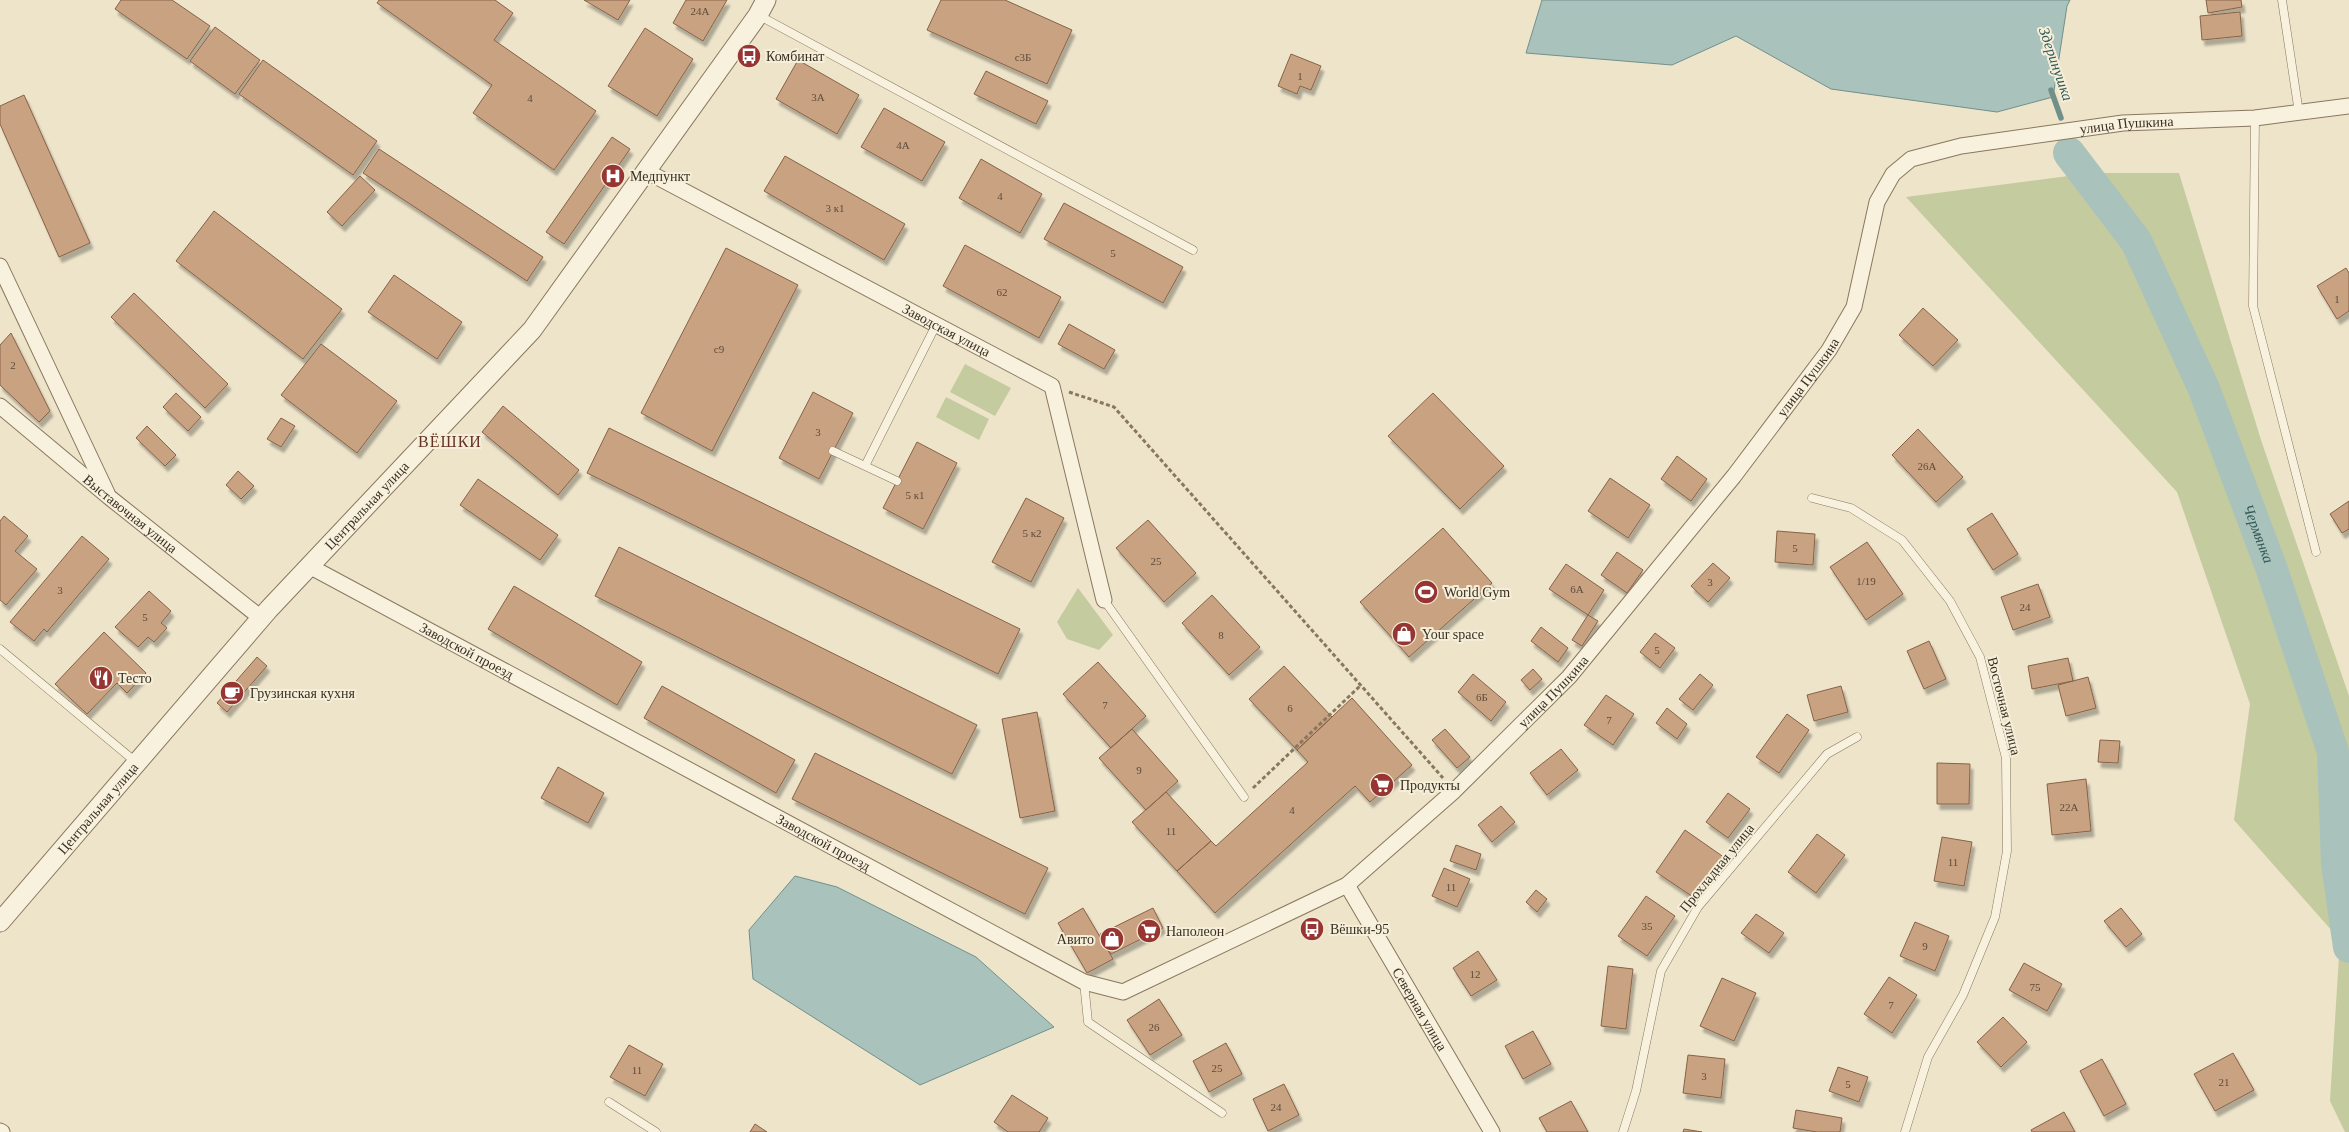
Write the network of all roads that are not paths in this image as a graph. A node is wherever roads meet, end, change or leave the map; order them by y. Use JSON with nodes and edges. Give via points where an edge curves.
{"nodes":[{"id":1,"x":2282,"y":0,"type":"edge"},
{"id":2,"x":762,"y":7,"type":"edge"},
{"id":3,"x":2349,"y":106,"type":"edge"},
{"id":4,"x":2299,"y":113,"type":"junction"},
{"id":5,"x":2255,"y":118,"type":"junction"},
{"id":6,"x":646,"y":171,"type":"junction"},
{"id":7,"x":1192,"y":250,"type":"dead end"},
{"id":8,"x":0,"y":266,"type":"edge"},
{"id":9,"x":936,"y":324,"type":"junction"},
{"id":10,"x":0,"y":406,"type":"edge"},
{"id":11,"x":834,"y":451,"type":"dead end"},
{"id":12,"x":866,"y":466,"type":"junction"},
{"id":13,"x":897,"y":481,"type":"dead end"},
{"id":14,"x":109,"y":498,"type":"junction"},
{"id":15,"x":1812,"y":498,"type":"dead end"},
{"id":16,"x":2316,"y":552,"type":"dead end"},
{"id":17,"x":309,"y":566,"type":"junction"},
{"id":18,"x":1104,"y":600,"type":"joint"},
{"id":19,"x":261,"y":618,"type":"junction"},
{"id":20,"x":0,"y":649,"type":"edge"},
{"id":21,"x":1856,"y":738,"type":"dead end"},
{"id":22,"x":137,"y":763,"type":"junction"},
{"id":23,"x":1244,"y":797,"type":"road end"},
{"id":24,"x":1347,"y":885,"type":"junction"},
{"id":25,"x":0,"y":922,"type":"edge"},
{"id":26,"x":1084,"y":982,"type":"junction"},
{"id":27,"x":609,"y":1102,"type":"dead end"},
{"id":28,"x":1222,"y":1113,"type":"dead end"},
{"id":29,"x":656,"y":1132,"type":"edge"},
{"id":30,"x":1492,"y":1132,"type":"edge"},
{"id":31,"x":1623,"y":1132,"type":"edge"},
{"id":32,"x":1905,"y":1132,"type":"edge"}],
"edges":[{"from":1,"to":4,"type":"lane"},
{"from":2,"to":6,"type":"street","name":"Центральная улица"},
{"from":2,"to":7,"type":"lane"},
{"from":3,"to":4,"type":"street","name":"улица Пушкина"},
{"from":4,"to":5,"type":"street","name":"улица Пушкина"},
{"from":5,"to":16,"type":"lane","via":[[2253,306]]},
{"from":5,"to":24,"type":"street","name":"улица Пушкина","via":[[2123,123],[1961,146],[1910,159],[1893,174],[1878,202],[1854,306],[1829,350],[1734,476],[1568,677],[1454,791]]},
{"from":6,"to":9,"type":"street","name":"Заводская улица"},
{"from":6,"to":17,"type":"street","name":"Центральная улица","via":[[532,330]]},
{"from":8,"to":14,"type":"street"},
{"from":9,"to":12,"type":"lane"},
{"from":9,"to":18,"type":"street","name":"Заводская улица","via":[[1052,386]]},
{"from":10,"to":14,"type":"street","name":"Выставочная улица"},
{"from":11,"to":12,"type":"lane"},
{"from":12,"to":13,"type":"lane"},
{"from":14,"to":19,"type":"street","name":"Выставочная улица"},
{"from":15,"to":32,"type":"lane","name":"Восточная улица","via":[[1851,508],[1902,540],[1950,601],[1980,657],[2006,758],[2007,851],[1996,918],[1964,996],[1928,1057]]},
{"from":17,"to":19,"type":"street","name":"Центральная улица"},
{"from":17,"to":26,"type":"street","name":"Заводской проезд"},
{"from":18,"to":23,"type":"lane"},
{"from":19,"to":22,"type":"street","name":"Центральная улица"},
{"from":20,"to":22,"type":"lane"},
{"from":21,"to":31,"type":"lane","name":"Прохладная улица","via":[[1827,754],[1698,907],[1661,971],[1636,1091]]},
{"from":22,"to":25,"type":"street","name":"Центральная улица"},
{"from":24,"to":26,"type":"street","name":"Заводской проезд","via":[[1123,992]]},
{"from":24,"to":30,"type":"street","name":"Северная улица"},
{"from":26,"to":28,"type":"lane","via":[[1088,1022]]},
{"from":27,"to":29,"type":"lane"}]}
